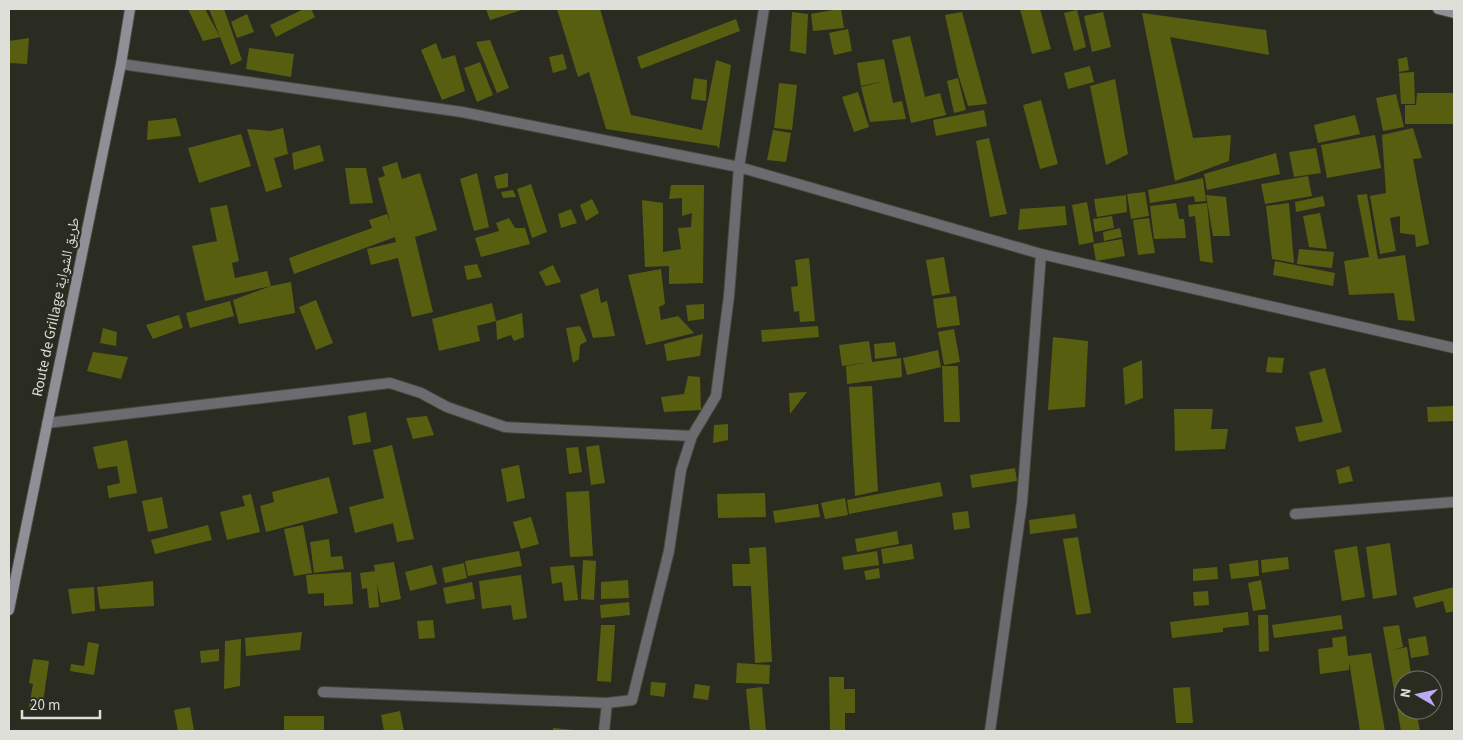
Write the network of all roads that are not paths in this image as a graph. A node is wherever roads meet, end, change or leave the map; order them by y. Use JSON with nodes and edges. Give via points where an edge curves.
{"nodes":[{"id":1,"x":130,"y":9,"type":"edge"},
{"id":2,"x":764,"y":9,"type":"edge"},
{"id":3,"x":1438,"y":9,"type":"edge"},
{"id":4,"x":1454,"y":13,"type":"edge"},
{"id":5,"x":121,"y":64,"type":"junction"},
{"id":6,"x":739,"y":167,"type":"junction"},
{"id":7,"x":1041,"y":254,"type":"junction"},
{"id":8,"x":1454,"y":348,"type":"edge"},
{"id":9,"x":47,"y":423,"type":"junction"},
{"id":10,"x":692,"y":436,"type":"junction"},
{"id":11,"x":1454,"y":502,"type":"edge"},
{"id":12,"x":1295,"y":514,"type":"dead end"},
{"id":13,"x":9,"y":610,"type":"edge"},
{"id":14,"x":323,"y":692,"type":"dead end"},
{"id":15,"x":607,"y":702,"type":"junction"},
{"id":16,"x":604,"y":731,"type":"edge"},
{"id":17,"x":990,"y":731,"type":"edge"}],
"edges":[{"from":1,"to":5,"type":"street","name":"Route de Grillage طريق الشواية"},
{"from":2,"to":6,"type":"street"},
{"from":3,"to":4,"type":"street"},
{"from":5,"to":6,"type":"street","via":[[462,112]]},
{"from":5,"to":9,"type":"street","name":"Route de Grillage طريق الشواية"},
{"from":6,"to":7,"type":"street"},
{"from":6,"to":10,"type":"street","via":[[729,296],[716,396]]},
{"from":7,"to":8,"type":"street"},
{"from":7,"to":17,"type":"street","via":[[1022,502]]},
{"from":9,"to":10,"type":"street","via":[[390,384],[505,427]]},
{"from":9,"to":13,"type":"street","name":"Route de Grillage طريق الشواية"},
{"from":10,"to":15,"type":"street","via":[[681,470],[669,551],[632,700]]},
{"from":11,"to":12,"type":"street"},
{"from":14,"to":15,"type":"street"},
{"from":15,"to":16,"type":"street"}]}
